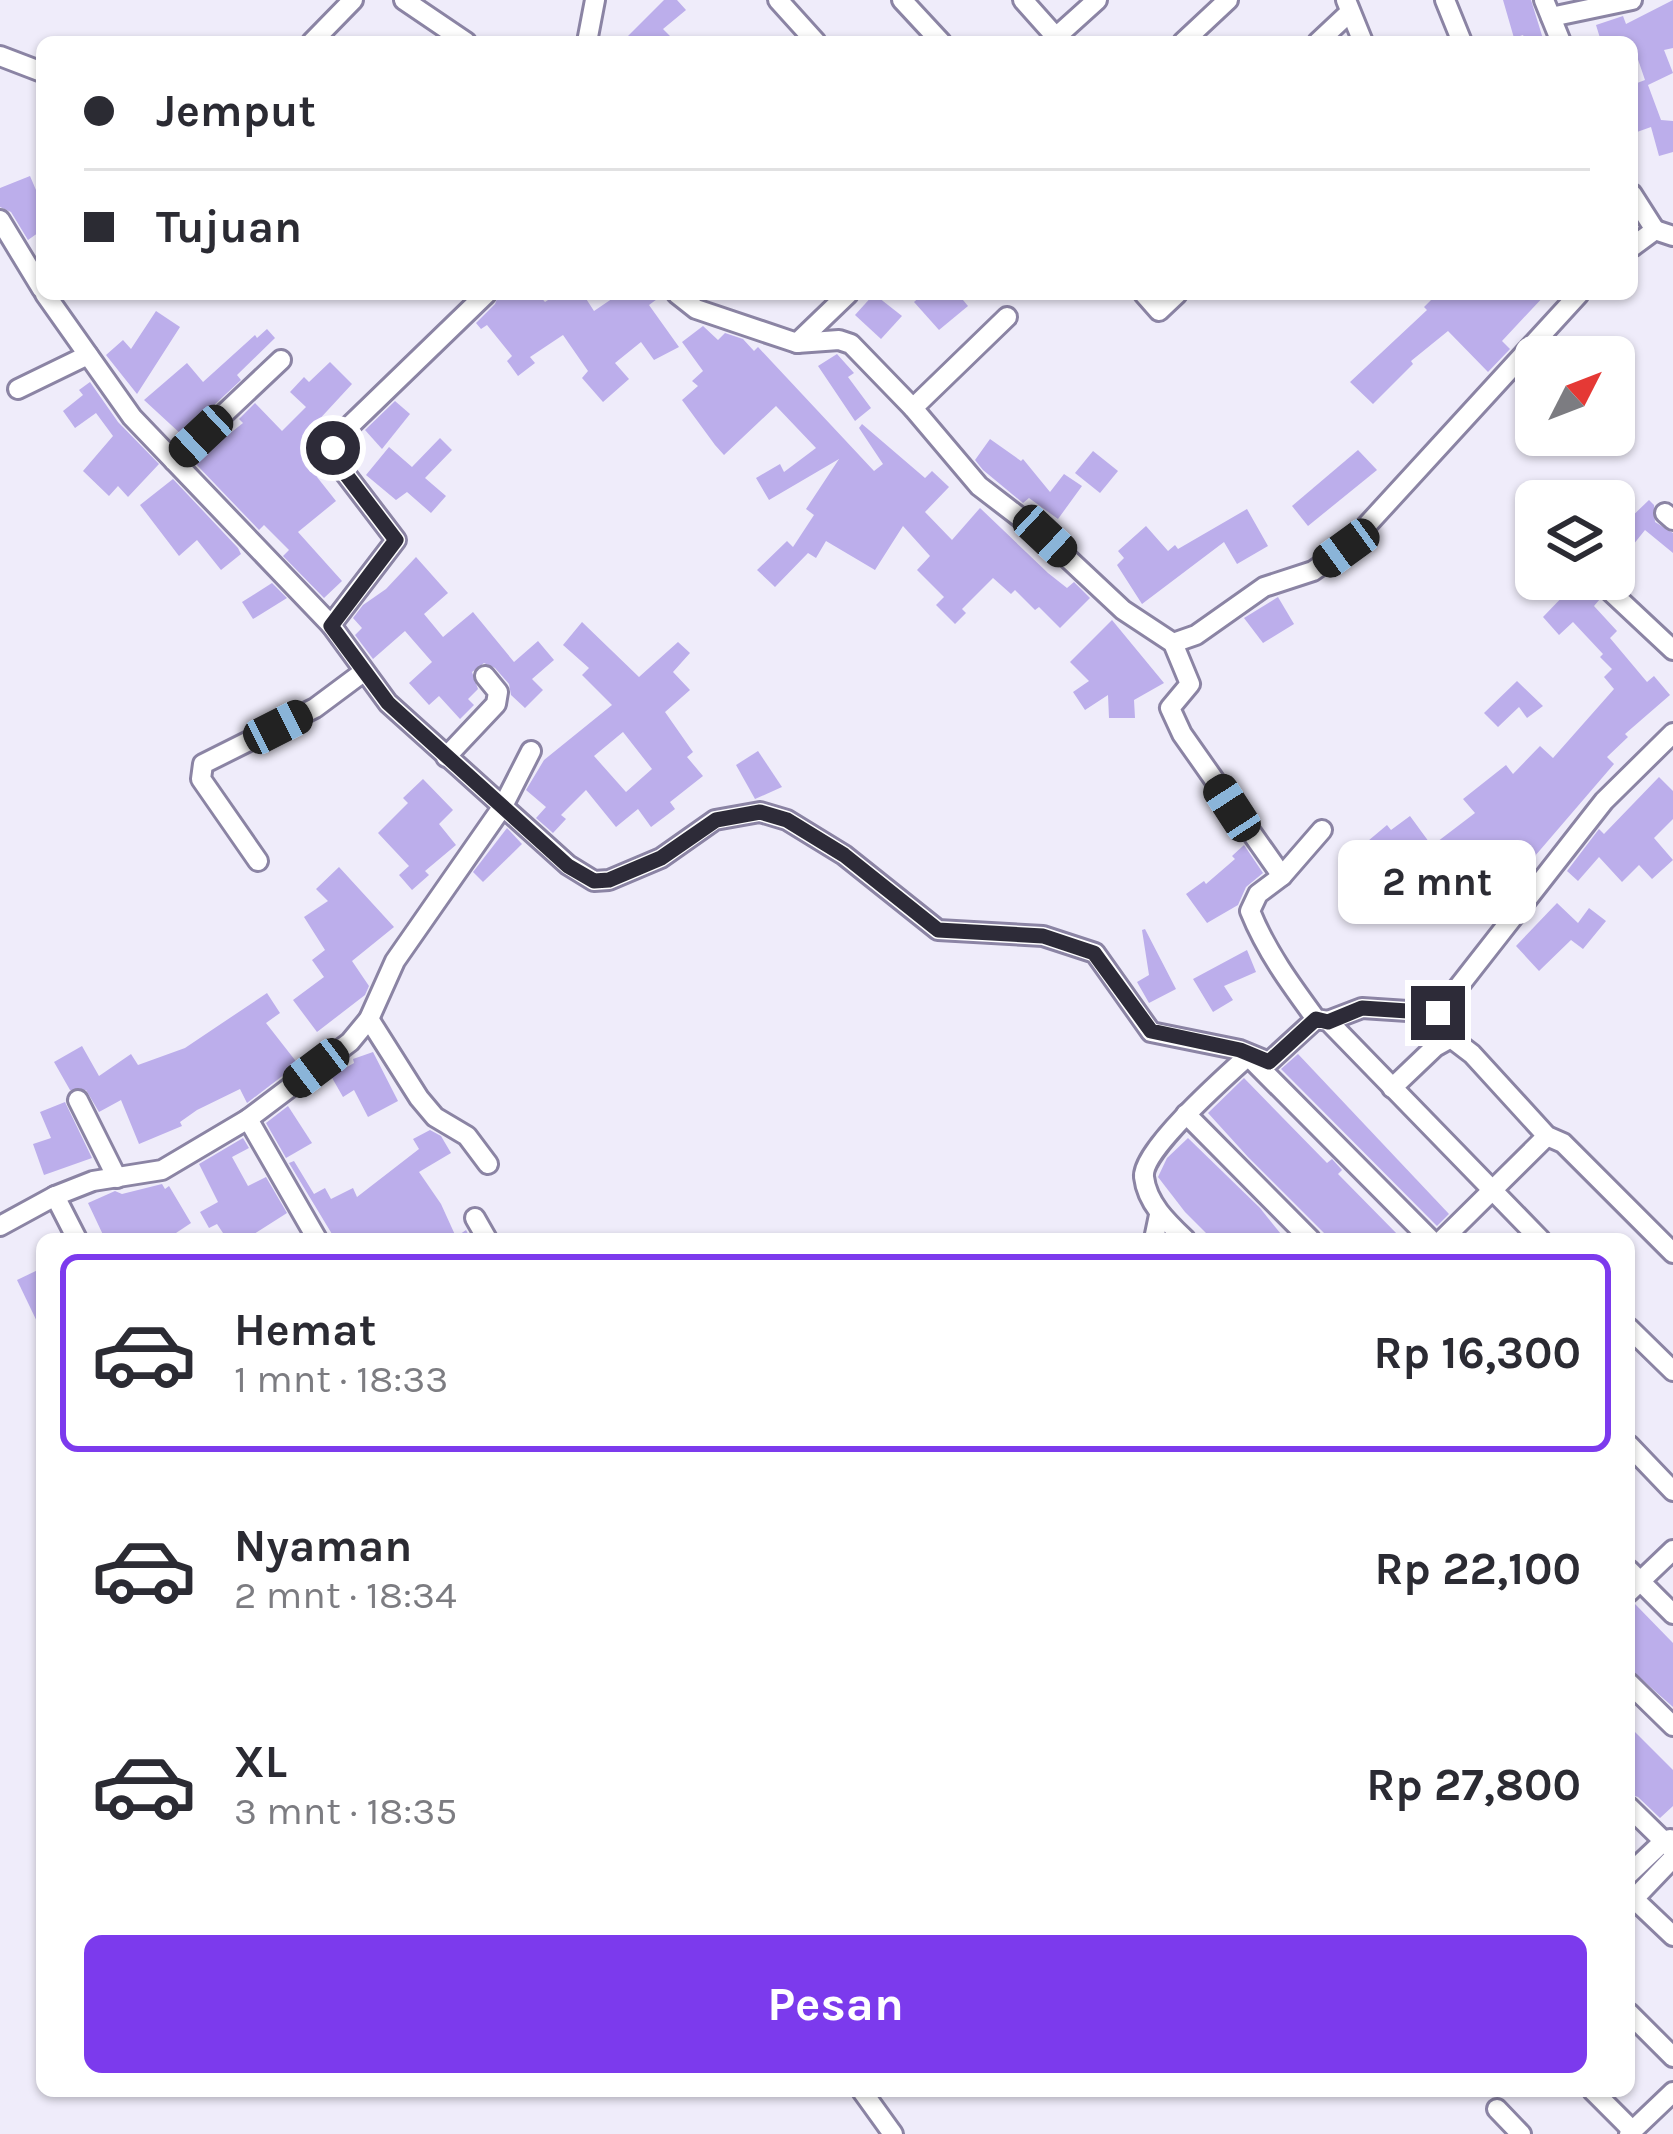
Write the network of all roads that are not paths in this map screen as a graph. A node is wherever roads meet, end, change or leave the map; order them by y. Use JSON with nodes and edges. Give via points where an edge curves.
{"nodes":[{"id":1,"x":353,"y":0,"type":"edge"},
{"id":2,"x":404,"y":0,"type":"edge"},
{"id":3,"x":595,"y":0,"type":"edge"},
{"id":4,"x":778,"y":0,"type":"edge"},
{"id":5,"x":902,"y":0,"type":"edge"},
{"id":6,"x":1022,"y":0,"type":"edge"},
{"id":7,"x":1097,"y":0,"type":"edge"},
{"id":8,"x":1228,"y":0,"type":"edge"},
{"id":9,"x":1445,"y":0,"type":"edge"},
{"id":10,"x":1632,"y":0,"type":"edge"},
{"id":11,"x":1348,"y":6,"type":"edge"},
{"id":12,"x":1547,"y":9,"type":"edge"},
{"id":13,"x":318,"y":36,"type":"edge"},
{"id":14,"x":457,"y":36,"type":"edge"},
{"id":15,"x":588,"y":36,"type":"edge"},
{"id":16,"x":811,"y":36,"type":"edge"},
{"id":17,"x":935,"y":36,"type":"edge"},
{"id":18,"x":1050,"y":36,"type":"edge"},
{"id":19,"x":1057,"y":36,"type":"edge"},
{"id":20,"x":1189,"y":36,"type":"edge"},
{"id":21,"x":1323,"y":36,"type":"edge"},
{"id":22,"x":1360,"y":36,"type":"edge"},
{"id":23,"x":1460,"y":36,"type":"edge"},
{"id":24,"x":0,"y":56,"type":"edge"},
{"id":25,"x":36,"y":70,"type":"edge"},
{"id":26,"x":1638,"y":201,"type":"edge"},
{"id":27,"x":0,"y":220,"type":"edge"},
{"id":28,"x":1664,"y":233,"type":"edge"},
{"id":29,"x":36,"y":278,"type":"edge"},
{"id":30,"x":50,"y":300,"type":"edge"},
{"id":31,"x":480,"y":300,"type":"edge"},
{"id":32,"x":684,"y":300,"type":"edge"},
{"id":33,"x":842,"y":300,"type":"edge"},
{"id":34,"x":1149,"y":300,"type":"edge"},
{"id":35,"x":1171,"y":300,"type":"edge"},
{"id":36,"x":1573,"y":300,"type":"edge"},
{"id":37,"x":1007,"y":317,"type":"dead end"},
{"id":38,"x":797,"y":343,"type":"junction"},
{"id":39,"x":88,"y":355,"type":"junction"},
{"id":40,"x":281,"y":360,"type":"dead end"},
{"id":41,"x":18,"y":389,"type":"dead end"},
{"id":42,"x":913,"y":408,"type":"junction"},
{"id":43,"x":174,"y":461,"type":"junction"},
{"id":44,"x":1620,"y":600,"type":"edge"},
{"id":45,"x":331,"y":626,"type":"junction"},
{"id":46,"x":1173,"y":643,"type":"junction"},
{"id":47,"x":1673,"y":650,"type":"edge"},
{"id":48,"x":362,"y":673,"type":"junction"},
{"id":49,"x":484,"y":676,"type":"dead end"},
{"id":50,"x":1673,"y":733,"type":"edge"},
{"id":51,"x":531,"y":752,"type":"dead end"},
{"id":52,"x":446,"y":757,"type":"junction"},
{"id":53,"x":503,"y":806,"type":"junction"},
{"id":54,"x":1322,"y":830,"type":"dead end"},
{"id":55,"x":258,"y":861,"type":"dead end"},
{"id":56,"x":1282,"y":876,"type":"junction"},
{"id":57,"x":369,"y":1019,"type":"junction"},
{"id":58,"x":1322,"y":1020,"type":"junction"},
{"id":59,"x":1246,"y":1054,"type":"junction"},
{"id":60,"x":1392,"y":1088,"type":"junction"},
{"id":61,"x":78,"y":1100,"type":"dead end"},
{"id":62,"x":1186,"y":1114,"type":"junction"},
{"id":63,"x":248,"y":1119,"type":"junction"},
{"id":64,"x":1546,"y":1136,"type":"junction"},
{"id":65,"x":488,"y":1164,"type":"dead end"},
{"id":66,"x":117,"y":1178,"type":"junction"},
{"id":67,"x":1491,"y":1191,"type":"junction"},
{"id":68,"x":55,"y":1196,"type":"junction"},
{"id":69,"x":1159,"y":1215,"type":"junction"},
{"id":70,"x":475,"y":1217,"type":"dead end"},
{"id":71,"x":0,"y":1226,"type":"edge"},
{"id":72,"x":74,"y":1233,"type":"edge"},
{"id":73,"x":314,"y":1233,"type":"edge"},
{"id":74,"x":484,"y":1233,"type":"edge"},
{"id":75,"x":1155,"y":1233,"type":"edge"},
{"id":76,"x":1178,"y":1233,"type":"edge"},
{"id":77,"x":1304,"y":1233,"type":"edge"},
{"id":78,"x":1424,"y":1233,"type":"edge"},
{"id":79,"x":1449,"y":1233,"type":"edge"},
{"id":80,"x":1534,"y":1233,"type":"edge"},
{"id":81,"x":1673,"y":1253,"type":"edge"},
{"id":82,"x":1635,"y":1334,"type":"edge"},
{"id":83,"x":1673,"y":1371,"type":"edge"},
{"id":84,"x":1635,"y":1451,"type":"edge"},
{"id":85,"x":1673,"y":1491,"type":"edge"},
{"id":86,"x":1673,"y":1550,"type":"edge"},
{"id":87,"x":1635,"y":1579,"type":"edge"},
{"id":88,"x":1635,"y":1583,"type":"edge"},
{"id":89,"x":1673,"y":1614,"type":"edge"},
{"id":90,"x":1635,"y":1688,"type":"edge"},
{"id":91,"x":1673,"y":1726,"type":"edge"},
{"id":92,"x":1635,"y":1813,"type":"edge"},
{"id":93,"x":1671,"y":1847,"type":"edge"},
{"id":94,"x":1635,"y":1870,"type":"edge"},
{"id":95,"x":1635,"y":1897,"type":"edge"},
{"id":96,"x":1635,"y":1904,"type":"edge"},
{"id":97,"x":1673,"y":1936,"type":"edge"},
{"id":98,"x":1635,"y":2019,"type":"edge"},
{"id":99,"x":1673,"y":2057,"type":"edge"},
{"id":100,"x":1673,"y":2092,"type":"edge"},
{"id":101,"x":866,"y":2097,"type":"edge"},
{"id":102,"x":1600,"y":2097,"type":"edge"},
{"id":103,"x":1497,"y":2109,"type":"dead end"},
{"id":104,"x":1640,"y":2130,"type":"edge"},
{"id":105,"x":893,"y":2134,"type":"edge"},
{"id":106,"x":1521,"y":2134,"type":"edge"}],
"edges":[{"from":1,"to":13,"type":"street"},
{"from":2,"to":14,"type":"street"},
{"from":3,"to":15,"type":"street"},
{"from":4,"to":16,"type":"street"},
{"from":5,"to":17,"type":"street"},
{"from":6,"to":18,"type":"street"},
{"from":7,"to":19,"type":"street"},
{"from":8,"to":20,"type":"street"},
{"from":9,"to":23,"type":"street"},
{"from":10,"to":12,"type":"street"},
{"from":11,"to":21,"type":"street"},
{"from":11,"to":22,"type":"street"},
{"from":24,"to":25,"type":"street"},
{"from":26,"to":28,"type":"street"},
{"from":27,"to":29,"type":"street"},
{"from":30,"to":39,"type":"street"},
{"from":31,"to":45,"type":"street","via":[[334,441],[338,464],[396,540]]},
{"from":32,"to":38,"type":"street"},
{"from":33,"to":38,"type":"street"},
{"from":34,"to":35,"type":"street","via":[[1159,311]]},
{"from":36,"to":46,"type":"street","via":[[1346,548]]},
{"from":37,"to":42,"type":"street"},
{"from":38,"to":42,"type":"street","via":[[851,344]]},
{"from":39,"to":41,"type":"street"},
{"from":39,"to":43,"type":"street"},
{"from":40,"to":43,"type":"street"},
{"from":42,"to":46,"type":"street","via":[[979,486]]},
{"from":43,"to":45,"type":"street"},
{"from":44,"to":47,"type":"street"},
{"from":45,"to":48,"type":"street"},
{"from":46,"to":56,"type":"street","via":[[1190,684],[1170,708],[1182,734]]},
{"from":48,"to":52,"type":"street"},
{"from":48,"to":55,"type":"street","via":[[315,708],[203,764],[201,778]]},
{"from":49,"to":52,"type":"street","via":[[498,692],[496,704]]},
{"from":50,"to":58,"type":"street","via":[[1604,801],[1438,1013],[1362,1008]]},
{"from":51,"to":53,"type":"street"},
{"from":52,"to":53,"type":"street"},
{"from":53,"to":57,"type":"street","via":[[395,961]]},
{"from":53,"to":59,"type":"street","via":[[594,881],[661,858],[716,820],[760,812],[787,820],[938,930],[1043,936],[1094,953],[1151,1031]]},
{"from":54,"to":56,"type":"street"},
{"from":56,"to":58,"type":"street","via":[[1258,893],[1250,911],[1278,966]]},
{"from":57,"to":63,"type":"street"},
{"from":57,"to":65,"type":"street","via":[[419,1098]]},
{"from":58,"to":59,"type":"street","via":[[1269,1062]]},
{"from":58,"to":60,"type":"street"},
{"from":59,"to":62,"type":"street"},
{"from":59,"to":78,"type":"street"},
{"from":60,"to":64,"type":"street","via":[[1451,1039]]},
{"from":60,"to":67,"type":"street"},
{"from":61,"to":66,"type":"street"},
{"from":62,"to":69,"type":"street","via":[[1144,1168]]},
{"from":62,"to":77,"type":"street"},
{"from":63,"to":66,"type":"street","via":[[162,1170]]},
{"from":63,"to":73,"type":"street"},
{"from":64,"to":67,"type":"street"},
{"from":64,"to":81,"type":"street","via":[[1563,1143]]},
{"from":66,"to":68,"type":"street"},
{"from":67,"to":79,"type":"street"},
{"from":67,"to":80,"type":"street"},
{"from":68,"to":71,"type":"street"},
{"from":68,"to":72,"type":"street"},
{"from":69,"to":75,"type":"street"},
{"from":69,"to":76,"type":"street"},
{"from":70,"to":74,"type":"street"},
{"from":82,"to":83,"type":"street"},
{"from":84,"to":85,"type":"street"},
{"from":86,"to":87,"type":"street"},
{"from":88,"to":89,"type":"street"},
{"from":90,"to":91,"type":"street"},
{"from":92,"to":93,"type":"street"},
{"from":93,"to":94,"type":"street"},
{"from":93,"to":95,"type":"street"},
{"from":96,"to":97,"type":"street"},
{"from":98,"to":99,"type":"street"},
{"from":100,"to":104,"type":"street"},
{"from":101,"to":105,"type":"street"},
{"from":102,"to":104,"type":"street"},
{"from":103,"to":106,"type":"street"}]}
